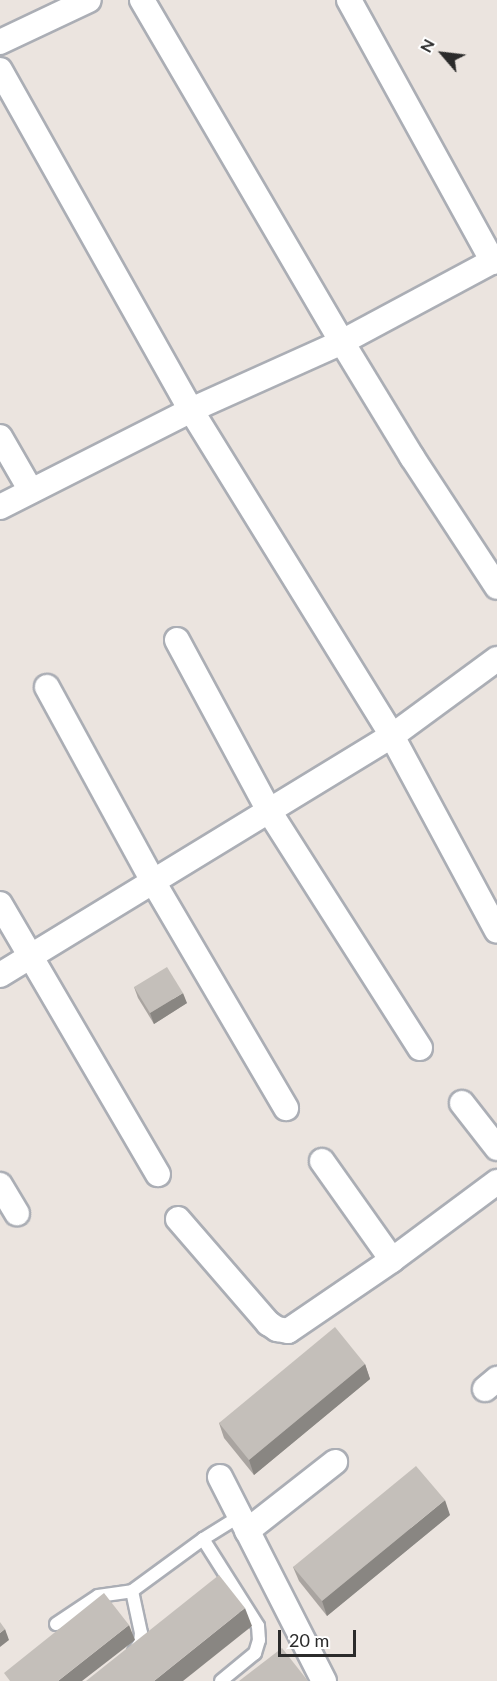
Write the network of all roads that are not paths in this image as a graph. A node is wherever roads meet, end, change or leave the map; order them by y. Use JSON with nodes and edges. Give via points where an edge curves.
{"nodes":[{"id":1,"x":89,"y":0,"type":"edge"},
{"id":2,"x":142,"y":0,"type":"edge"},
{"id":3,"x":349,"y":0,"type":"edge"},
{"id":4,"x":0,"y":42,"type":"edge"},
{"id":5,"x":0,"y":70,"type":"edge"},
{"id":6,"x":495,"y":261,"type":"edge"},
{"id":7,"x":342,"y":342,"type":"junction"},
{"id":8,"x":191,"y":410,"type":"junction"},
{"id":9,"x":0,"y":437,"type":"edge"},
{"id":10,"x":31,"y":491,"type":"junction"},
{"id":11,"x":0,"y":507,"type":"edge"},
{"id":12,"x":497,"y":586,"type":"edge"},
{"id":13,"x":177,"y":640,"type":"dead end"},
{"id":14,"x":497,"y":659,"type":"edge"},
{"id":15,"x":47,"y":687,"type":"dead end"},
{"id":16,"x":392,"y":736,"type":"junction"},
{"id":17,"x":269,"y":811,"type":"junction"},
{"id":18,"x":154,"y":883,"type":"junction"},
{"id":19,"x":0,"y":904,"type":"edge"},
{"id":20,"x":497,"y":931,"type":"edge"},
{"id":21,"x":31,"y":955,"type":"junction"},
{"id":22,"x":0,"y":975,"type":"edge"},
{"id":23,"x":420,"y":1048,"type":"dead end"},
{"id":24,"x":462,"y":1103,"type":"dead end"},
{"id":25,"x":286,"y":1108,"type":"dead end"},
{"id":26,"x":497,"y":1148,"type":"edge"},
{"id":27,"x":322,"y":1161,"type":"dead end"},
{"id":28,"x":158,"y":1174,"type":"dead end"},
{"id":29,"x":497,"y":1182,"type":"edge"},
{"id":30,"x":0,"y":1185,"type":"edge"},
{"id":31,"x":16,"y":1213,"type":"dead end"},
{"id":32,"x":178,"y":1219,"type":"dead end"},
{"id":33,"x":392,"y":1260,"type":"junction"},
{"id":34,"x":335,"y":1462,"type":"dead end"},
{"id":35,"x":220,"y":1477,"type":"dead end"},
{"id":36,"x":243,"y":1524,"type":"junction"},
{"id":37,"x":203,"y":1539,"type":"junction"},
{"id":38,"x":132,"y":1591,"type":"junction"},
{"id":39,"x":56,"y":1624,"type":"dead end"},
{"id":40,"x":125,"y":1659,"type":"edge"},
{"id":41,"x":221,"y":1681,"type":"edge"},
{"id":42,"x":324,"y":1681,"type":"edge"}],
"edges":[{"from":1,"to":4,"type":"street"},
{"from":2,"to":7,"type":"street"},
{"from":3,"to":6,"type":"street"},
{"from":5,"to":8,"type":"street"},
{"from":6,"to":7,"type":"street"},
{"from":7,"to":8,"type":"street"},
{"from":7,"to":12,"type":"street"},
{"from":8,"to":10,"type":"street"},
{"from":8,"to":16,"type":"street"},
{"from":9,"to":10,"type":"street"},
{"from":10,"to":11,"type":"street"},
{"from":13,"to":17,"type":"street"},
{"from":14,"to":16,"type":"street"},
{"from":15,"to":18,"type":"street"},
{"from":16,"to":17,"type":"street"},
{"from":16,"to":20,"type":"street"},
{"from":17,"to":18,"type":"street"},
{"from":17,"to":23,"type":"street"},
{"from":18,"to":21,"type":"street"},
{"from":18,"to":25,"type":"street"},
{"from":19,"to":21,"type":"street"},
{"from":21,"to":22,"type":"street"},
{"from":21,"to":28,"type":"street"},
{"from":24,"to":26,"type":"street"},
{"from":27,"to":33,"type":"street"},
{"from":29,"to":33,"type":"street"},
{"from":30,"to":31,"type":"street"},
{"from":32,"to":33,"type":"street","via":[[277,1329],[288,1331],[299,1325]]},
{"from":34,"to":36,"type":"street"},
{"from":35,"to":36,"type":"street"},
{"from":36,"to":37,"type":"lane"},
{"from":36,"to":42,"type":"street"},
{"from":37,"to":38,"type":"lane"},
{"from":37,"to":41,"type":"lane","via":[[258,1626],[255,1653]]},
{"from":38,"to":39,"type":"lane","via":[[98,1596]]},
{"from":38,"to":40,"type":"lane","via":[[140,1643]]}]}
